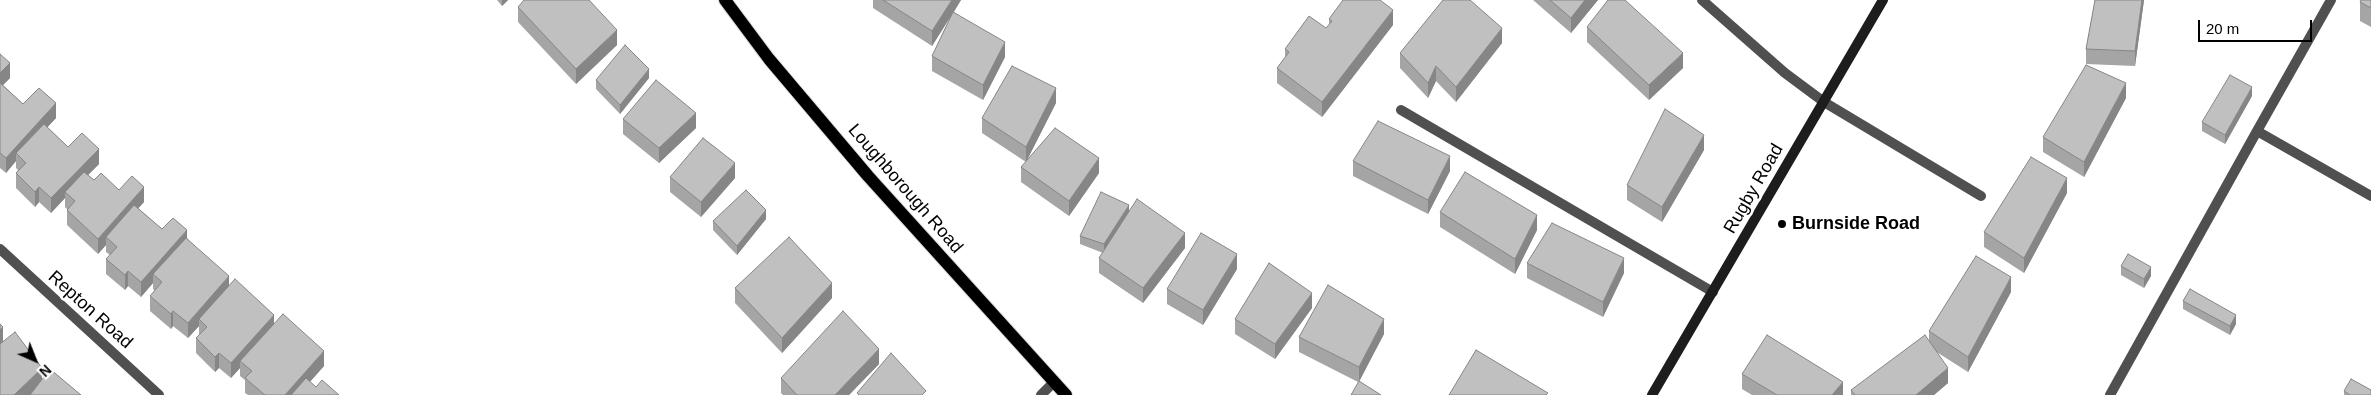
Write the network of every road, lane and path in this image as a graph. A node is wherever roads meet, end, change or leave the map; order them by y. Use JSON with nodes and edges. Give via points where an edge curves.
{"nodes":[{"id":1,"x":725,"y":0,"type":"edge"},
{"id":2,"x":1702,"y":0,"type":"edge"},
{"id":3,"x":1883,"y":0,"type":"edge"},
{"id":4,"x":2332,"y":0,"type":"edge"},
{"id":5,"x":1824,"y":102,"type":"junction"},
{"id":6,"x":1402,"y":110,"type":"dead end"},
{"id":7,"x":2257,"y":131,"type":"junction"},
{"id":8,"x":1981,"y":196,"type":"dead end"},
{"id":9,"x":2371,"y":196,"type":"edge"},
{"id":10,"x":0,"y":250,"type":"edge"},
{"id":11,"x":1713,"y":292,"type":"junction"},
{"id":12,"x":1054,"y":382,"type":"junction"},
{"id":13,"x":159,"y":395,"type":"edge"},
{"id":14,"x":1041,"y":395,"type":"edge"},
{"id":15,"x":1066,"y":395,"type":"edge"},
{"id":16,"x":1652,"y":395,"type":"edge"},
{"id":17,"x":2110,"y":395,"type":"edge"}],
"edges":[{"from":1,"to":12,"type":"main road","name":"Loughborough Road","via":[[868,176]]},
{"from":2,"to":5,"type":"street","via":[[1785,73]]},
{"from":3,"to":5,"type":"street","name":"Rugby Road"},
{"from":4,"to":7,"type":"street"},
{"from":5,"to":8,"type":"street"},
{"from":5,"to":11,"type":"street","name":"Rugby Road"},
{"from":6,"to":11,"type":"street"},
{"from":7,"to":9,"type":"street"},
{"from":7,"to":17,"type":"street"},
{"from":10,"to":13,"type":"street","name":"Repton Road"},
{"from":11,"to":16,"type":"street","name":"Rugby Road"},
{"from":12,"to":14,"type":"street"},
{"from":12,"to":15,"type":"main road","name":"Loughborough Road"}]}
